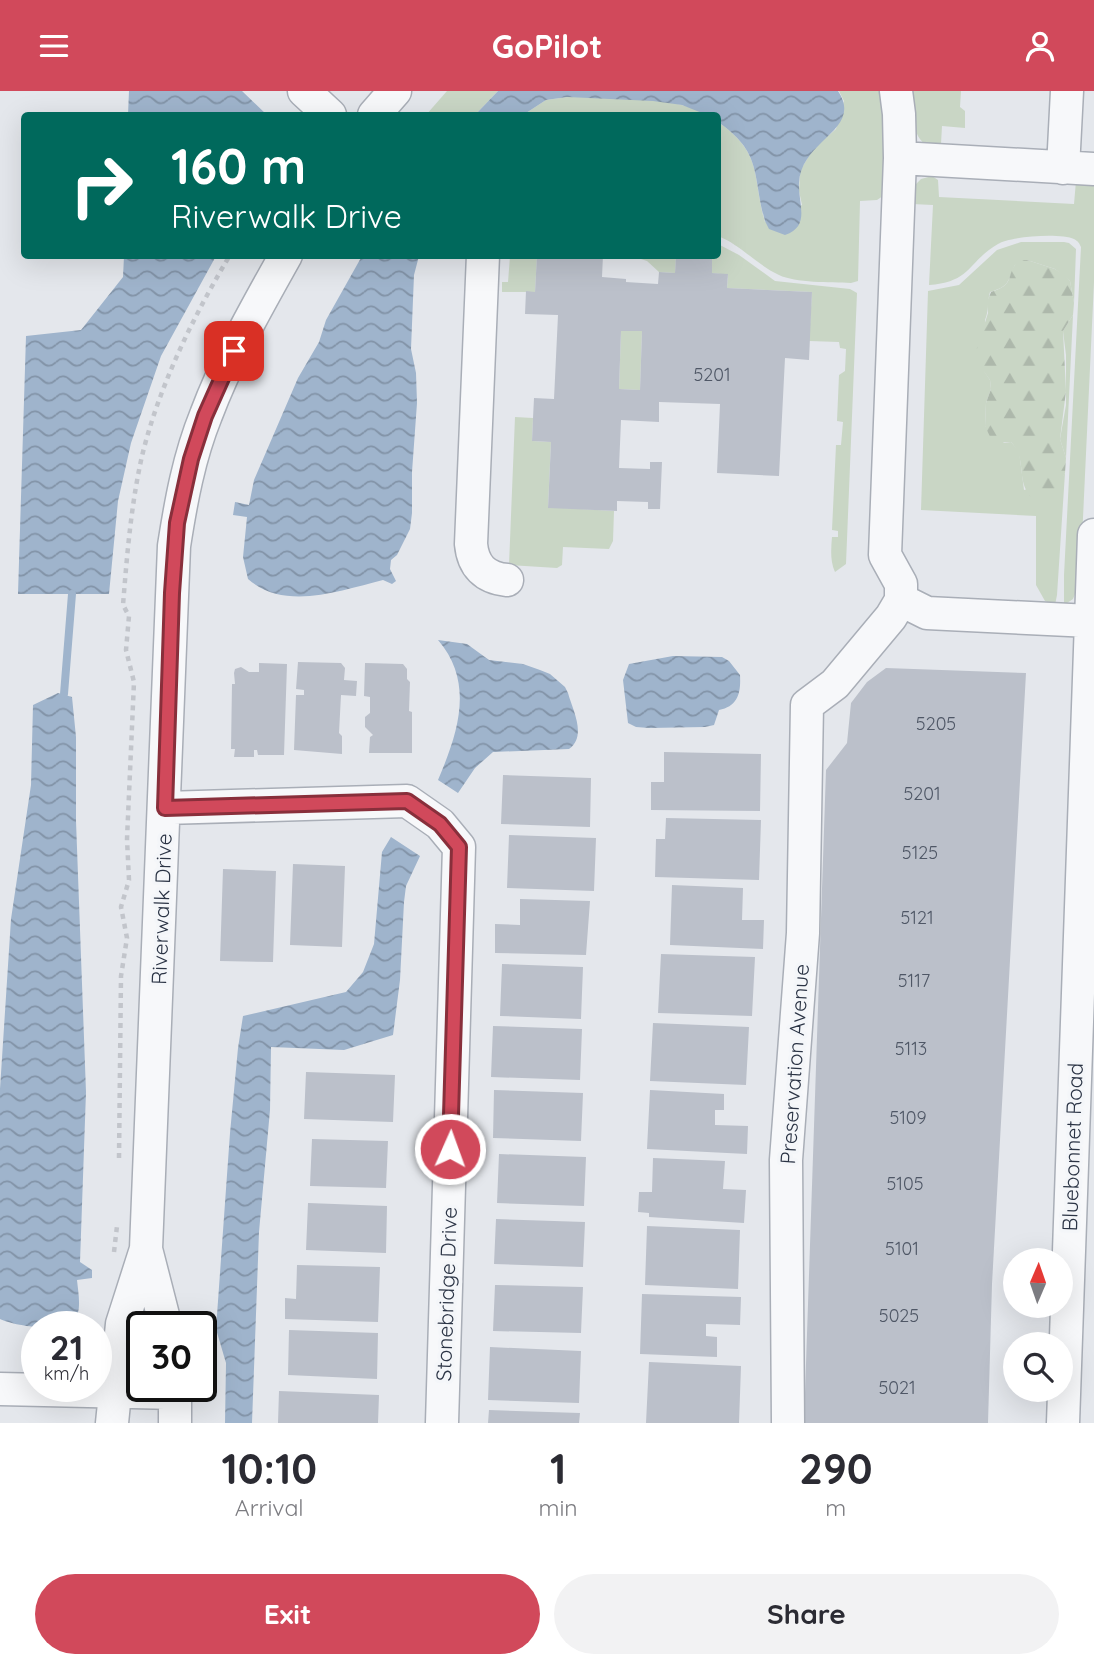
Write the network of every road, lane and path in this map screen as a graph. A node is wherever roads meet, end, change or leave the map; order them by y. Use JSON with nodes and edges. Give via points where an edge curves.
{"nodes":[{"id":1,"x":304,"y":91,"type":"edge"},
{"id":2,"x":395,"y":91,"type":"edge"},
{"id":3,"x":896,"y":91,"type":"edge"},
{"id":4,"x":1067,"y":91,"type":"edge"},
{"id":5,"x":327,"y":112,"type":"edge"},
{"id":6,"x":376,"y":112,"type":"edge"},
{"id":7,"x":900,"y":158,"type":"junction"},
{"id":8,"x":1063,"y":168,"type":"junction"},
{"id":9,"x":1094,"y":169,"type":"edge"},
{"id":10,"x":284,"y":259,"type":"edge"},
{"id":11,"x":483,"y":259,"type":"edge"},
{"id":12,"x":1094,"y":535,"type":"edge"},
{"id":13,"x":1093,"y":571,"type":"edge"},
{"id":14,"x":507,"y":580,"type":"dead end"},
{"id":15,"x":901,"y":600,"type":"junction"},
{"id":16,"x":1090,"y":621,"type":"junction"},
{"id":17,"x":165,"y":808,"type":"junction"},
{"id":18,"x":1086,"y":977,"type":"edge"},
{"id":19,"x":146,"y":1249,"type":"junction"},
{"id":20,"x":162,"y":1311,"type":"edge"},
{"id":21,"x":0,"y":1389,"type":"edge"},
{"id":22,"x":166,"y":1402,"type":"edge"},
{"id":23,"x":112,"y":1408,"type":"edge"},
{"id":24,"x":442,"y":1423,"type":"edge"},
{"id":25,"x":788,"y":1423,"type":"edge"},
{"id":26,"x":1062,"y":1423,"type":"edge"}],
"edges":[{"from":1,"to":5,"type":"street"},
{"from":2,"to":6,"type":"street"},
{"from":3,"to":7,"type":"street"},
{"from":4,"to":8,"type":"street"},
{"from":7,"to":8,"type":"street"},
{"from":7,"to":15,"type":"street","via":[[885,555],[901,584]]},
{"from":8,"to":9,"type":"street"},
{"from":10,"to":17,"type":"street","name":"Riverwalk Drive","via":[[223,372],[181,500],[172,581]]},
{"from":11,"to":14,"type":"street","via":[[471,544],[478,567],[496,579]]},
{"from":12,"to":13,"type":"street","name":"Bluebonnet Road"},
{"from":13,"to":16,"type":"street","name":"Bluebonnet Road"},
{"from":15,"to":16,"type":"street","via":[[927,613]]},
{"from":15,"to":25,"type":"street","name":"Preservation Avenue","via":[[835,684],[807,705],[803,933],[786,1160]]},
{"from":16,"to":18,"type":"street","name":"Bluebonnet Road"},
{"from":17,"to":19,"type":"street","name":"Riverwalk Drive"},
{"from":17,"to":24,"type":"street","name":"Stonebridge Drive","via":[[407,801],[440,824],[459,847]]},
{"from":18,"to":26,"type":"street","name":"Bluebonnet Road"},
{"from":19,"to":20,"type":"street","name":"Riverwalk Drive"},
{"from":19,"to":23,"type":"street","name":"Riverwalk Drive","via":[[122,1324]]},
{"from":21,"to":23,"type":"street"},
{"from":22,"to":23,"type":"street"}]}
